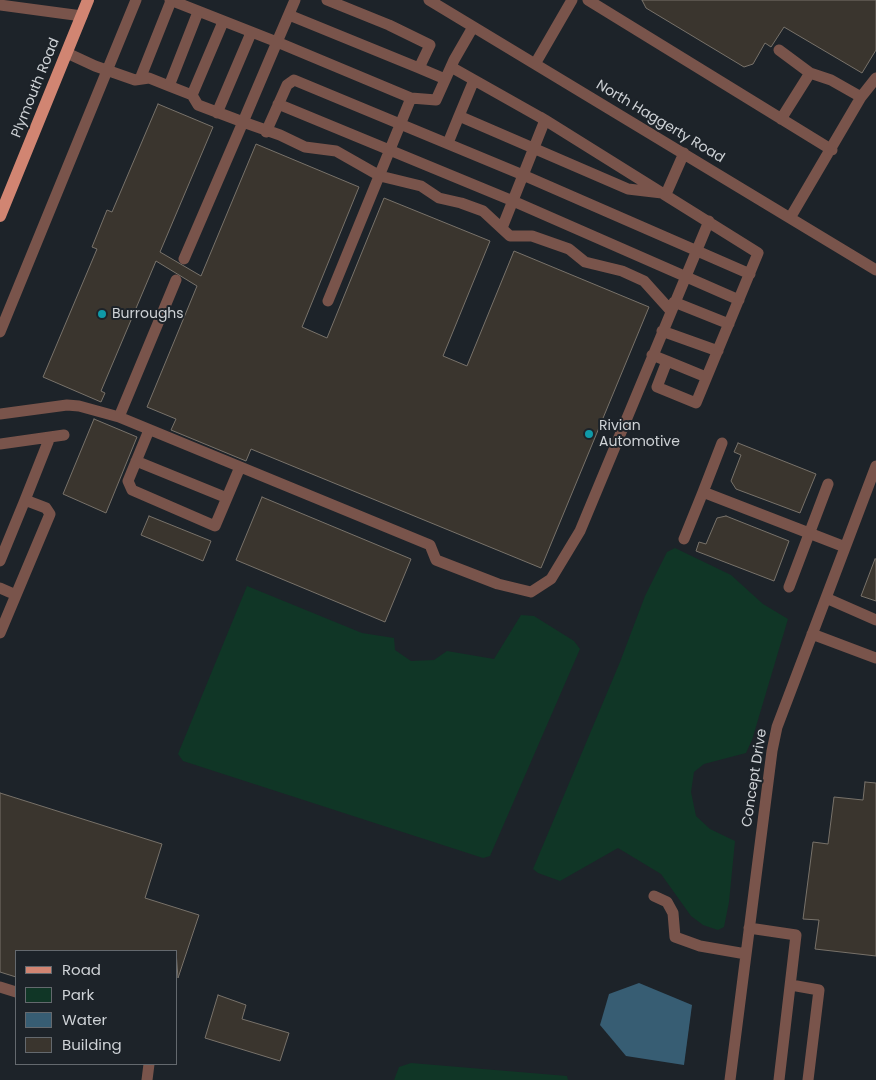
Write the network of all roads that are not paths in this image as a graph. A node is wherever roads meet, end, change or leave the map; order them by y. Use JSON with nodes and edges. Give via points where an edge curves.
{"nodes":[{"id":1,"x":88,"y":0,"type":"edge"},
{"id":2,"x":136,"y":0,"type":"edge"},
{"id":3,"x":170,"y":0,"type":"edge"},
{"id":4,"x":295,"y":0,"type":"edge"},
{"id":5,"x":327,"y":0,"type":"edge"},
{"id":6,"x":429,"y":0,"type":"edge"},
{"id":7,"x":572,"y":0,"type":"edge"},
{"id":8,"x":588,"y":0,"type":"edge"},
{"id":9,"x":0,"y":5,"type":"edge"},
{"id":10,"x":198,"y":12,"type":"junction"},
{"id":11,"x":288,"y":15,"type":"junction"},
{"id":12,"x":82,"y":16,"type":"junction"},
{"id":13,"x":223,"y":22,"type":"junction"},
{"id":14,"x":473,"y":27,"type":"junction"},
{"id":15,"x":251,"y":33,"type":"junction"},
{"id":16,"x":277,"y":42,"type":"junction"},
{"id":17,"x":779,"y":50,"type":"dead end"},
{"id":18,"x":67,"y":52,"type":"junction"},
{"id":19,"x":535,"y":64,"type":"junction"},
{"id":20,"x":451,"y":67,"type":"junction"},
{"id":21,"x":419,"y":68,"type":"junction"},
{"id":22,"x":108,"y":69,"type":"junction"},
{"id":23,"x":810,"y":73,"type":"junction"},
{"id":24,"x":876,"y":78,"type":"edge"},
{"id":25,"x":140,"y":79,"type":"junction"},
{"id":26,"x":445,"y":79,"type":"junction"},
{"id":27,"x":474,"y":80,"type":"junction"},
{"id":28,"x":169,"y":86,"type":"junction"},
{"id":29,"x":192,"y":96,"type":"junction"},
{"id":30,"x":861,"y":97,"type":"junction"},
{"id":31,"x":412,"y":98,"type":"junction"},
{"id":32,"x":278,"y":104,"type":"junction"},
{"id":33,"x":217,"y":113,"type":"junction"},
{"id":34,"x":459,"y":116,"type":"junction"},
{"id":35,"x":781,"y":119,"type":"junction"},
{"id":36,"x":545,"y":120,"type":"junction"},
{"id":37,"x":243,"y":122,"type":"junction"},
{"id":38,"x":401,"y":123,"type":"junction"},
{"id":39,"x":266,"y":132,"type":"junction"},
{"id":40,"x":448,"y":143,"type":"junction"},
{"id":41,"x":534,"y":148,"type":"junction"},
{"id":42,"x":390,"y":150,"type":"junction"},
{"id":43,"x":832,"y":150,"type":"junction"},
{"id":44,"x":684,"y":154,"type":"junction"},
{"id":45,"x":523,"y":175,"type":"junction"},
{"id":46,"x":380,"y":176,"type":"junction"},
{"id":47,"x":666,"y":194,"type":"junction"},
{"id":48,"x":513,"y":201,"type":"junction"},
{"id":49,"x":0,"y":216,"type":"edge"},
{"id":50,"x":790,"y":218,"type":"junction"},
{"id":51,"x":709,"y":221,"type":"junction"},
{"id":52,"x":502,"y":228,"type":"junction"},
{"id":53,"x":696,"y":249,"type":"junction"},
{"id":54,"x":184,"y":260,"type":"dead end"},
{"id":55,"x":876,"y":270,"type":"edge"},
{"id":56,"x":750,"y":274,"type":"junction"},
{"id":57,"x":684,"y":275,"type":"junction"},
{"id":58,"x":176,"y":280,"type":"dead end"},
{"id":59,"x":739,"y":300,"type":"junction"},
{"id":60,"x":328,"y":301,"type":"dead end"},
{"id":61,"x":673,"y":306,"type":"junction"},
{"id":62,"x":729,"y":324,"type":"junction"},
{"id":63,"x":662,"y":331,"type":"junction"},
{"id":64,"x":0,"y":332,"type":"edge"},
{"id":65,"x":718,"y":351,"type":"junction"},
{"id":66,"x":652,"y":355,"type":"junction"},
{"id":67,"x":667,"y":362,"type":"junction"},
{"id":68,"x":706,"y":377,"type":"junction"},
{"id":69,"x":0,"y":414,"type":"edge"},
{"id":70,"x":119,"y":417,"type":"junction"},
{"id":71,"x":149,"y":430,"type":"junction"},
{"id":72,"x":64,"y":435,"type":"dead end"},
{"id":73,"x":50,"y":437,"type":"junction"},
{"id":74,"x":0,"y":444,"type":"edge"},
{"id":75,"x":722,"y":444,"type":"dead end"},
{"id":76,"x":136,"y":461,"type":"junction"},
{"id":77,"x":876,"y":466,"type":"edge"},
{"id":78,"x":240,"y":467,"type":"junction"},
{"id":79,"x":828,"y":484,"type":"dead end"},
{"id":80,"x":704,"y":492,"type":"junction"},
{"id":81,"x":865,"y":496,"type":"junction"},
{"id":82,"x":227,"y":498,"type":"junction"},
{"id":83,"x":25,"y":500,"type":"junction"},
{"id":84,"x":876,"y":501,"type":"edge"},
{"id":85,"x":810,"y":533,"type":"junction"},
{"id":86,"x":684,"y":539,"type":"dead end"},
{"id":87,"x":845,"y":547,"type":"junction"},
{"id":88,"x":0,"y":561,"type":"edge"},
{"id":89,"x":790,"y":586,"type":"dead end"},
{"id":90,"x":0,"y":588,"type":"edge"},
{"id":91,"x":16,"y":595,"type":"junction"},
{"id":92,"x":826,"y":598,"type":"junction"},
{"id":93,"x":876,"y":620,"type":"edge"},
{"id":94,"x":0,"y":633,"type":"edge"},
{"id":95,"x":812,"y":634,"type":"junction"},
{"id":96,"x":876,"y":658,"type":"edge"},
{"id":97,"x":654,"y":896,"type":"dead end"},
{"id":98,"x":750,"y":928,"type":"junction"},
{"id":99,"x":746,"y":954,"type":"junction"},
{"id":100,"x":791,"y":985,"type":"junction"},
{"id":101,"x":0,"y":987,"type":"edge"},
{"id":102,"x":15,"y":992,"type":"edge"},
{"id":103,"x":148,"y":1065,"type":"edge"},
{"id":104,"x":147,"y":1080,"type":"edge"},
{"id":105,"x":730,"y":1080,"type":"edge"},
{"id":106,"x":779,"y":1080,"type":"edge"},
{"id":107,"x":808,"y":1080,"type":"edge"}],
"edges":[{"from":1,"to":12,"type":"main road","name":"Plymouth Road"},
{"from":2,"to":22,"type":"street"},
{"from":3,"to":10,"type":"street"},
{"from":3,"to":25,"type":"street"},
{"from":4,"to":11,"type":"street"},
{"from":5,"to":21,"type":"street","via":[[430,45]]},
{"from":6,"to":14,"type":"street","name":"North Haggerty Road"},
{"from":7,"to":19,"type":"street"},
{"from":8,"to":35,"type":"street"},
{"from":9,"to":12,"type":"street"},
{"from":10,"to":13,"type":"street"},
{"from":10,"to":28,"type":"street"},
{"from":11,"to":16,"type":"street"},
{"from":11,"to":21,"type":"street"},
{"from":12,"to":18,"type":"main road","name":"Plymouth Road"},
{"from":13,"to":15,"type":"street"},
{"from":13,"to":29,"type":"street"},
{"from":14,"to":19,"type":"street","name":"North Haggerty Road"},
{"from":14,"to":20,"type":"street"},
{"from":15,"to":16,"type":"street"},
{"from":15,"to":33,"type":"street"},
{"from":16,"to":31,"type":"street"},
{"from":16,"to":37,"type":"street"},
{"from":17,"to":23,"type":"street"},
{"from":18,"to":22,"type":"street"},
{"from":18,"to":49,"type":"main road","name":"Plymouth Road"},
{"from":19,"to":44,"type":"street","name":"North Haggerty Road"},
{"from":20,"to":26,"type":"street"},
{"from":20,"to":27,"type":"street"},
{"from":21,"to":26,"type":"street"},
{"from":22,"to":25,"type":"street"},
{"from":22,"to":64,"type":"street"},
{"from":23,"to":30,"type":"street","via":[[831,80]]},
{"from":23,"to":35,"type":"street"},
{"from":24,"to":30,"type":"street"},
{"from":25,"to":28,"type":"street","via":[[149,78]]},
{"from":26,"to":31,"type":"street","via":[[436,100]]},
{"from":27,"to":34,"type":"street"},
{"from":27,"to":36,"type":"street"},
{"from":28,"to":29,"type":"street"},
{"from":29,"to":33,"type":"street","via":[[198,105]]},
{"from":30,"to":43,"type":"street"},
{"from":31,"to":38,"type":"street"},
{"from":32,"to":38,"type":"street","via":[[287,85],[294,80]]},
{"from":32,"to":39,"type":"street"},
{"from":32,"to":42,"type":"street"},
{"from":33,"to":37,"type":"street"},
{"from":34,"to":40,"type":"street"},
{"from":34,"to":41,"type":"street"},
{"from":35,"to":43,"type":"street"},
{"from":36,"to":41,"type":"street"},
{"from":36,"to":47,"type":"street"},
{"from":37,"to":39,"type":"street"},
{"from":37,"to":54,"type":"street"},
{"from":38,"to":40,"type":"street"},
{"from":38,"to":42,"type":"street"},
{"from":39,"to":46,"type":"street","via":[[305,147],[336,151]]},
{"from":40,"to":45,"type":"street"},
{"from":41,"to":45,"type":"street"},
{"from":41,"to":47,"type":"street","via":[[628,189]]},
{"from":42,"to":46,"type":"street"},
{"from":42,"to":48,"type":"street"},
{"from":43,"to":50,"type":"street"},
{"from":44,"to":47,"type":"street"},
{"from":44,"to":50,"type":"street","name":"North Haggerty Road"},
{"from":45,"to":48,"type":"street"},
{"from":45,"to":53,"type":"street"},
{"from":46,"to":52,"type":"street","via":[[421,186],[439,198],[483,211]]},
{"from":46,"to":60,"type":"street"},
{"from":47,"to":51,"type":"street"},
{"from":48,"to":52,"type":"street"},
{"from":48,"to":57,"type":"street"},
{"from":50,"to":55,"type":"street","name":"North Haggerty Road"},
{"from":51,"to":53,"type":"street"},
{"from":51,"to":56,"type":"street","via":[[758,253]]},
{"from":52,"to":61,"type":"street","via":[[510,236],[532,236],[569,248],[585,262],[622,271],[644,281]]},
{"from":53,"to":56,"type":"street"},
{"from":53,"to":57,"type":"street"},
{"from":56,"to":59,"type":"street"},
{"from":57,"to":59,"type":"street"},
{"from":57,"to":61,"type":"street"},
{"from":58,"to":70,"type":"street"},
{"from":59,"to":62,"type":"street"},
{"from":61,"to":62,"type":"street"},
{"from":61,"to":63,"type":"street"},
{"from":62,"to":65,"type":"street"},
{"from":63,"to":65,"type":"street"},
{"from":63,"to":66,"type":"street"},
{"from":65,"to":68,"type":"street"},
{"from":66,"to":67,"type":"street"},
{"from":66,"to":78,"type":"street","via":[[580,531],[551,579],[531,592],[498,584],[436,560],[430,545]]},
{"from":67,"to":68,"type":"street"},
{"from":67,"to":68,"type":"street","via":[[658,387],[696,403]]},
{"from":69,"to":70,"type":"street","via":[[67,405]]},
{"from":70,"to":71,"type":"street"},
{"from":71,"to":76,"type":"street"},
{"from":71,"to":78,"type":"street"},
{"from":72,"to":73,"type":"street"},
{"from":73,"to":74,"type":"street"},
{"from":73,"to":83,"type":"street"},
{"from":75,"to":80,"type":"street"},
{"from":76,"to":82,"type":"street"},
{"from":76,"to":82,"type":"street","via":[[128,481],[132,490],[215,526]]},
{"from":77,"to":81,"type":"street","name":"Concept Drive"},
{"from":78,"to":82,"type":"street"},
{"from":79,"to":85,"type":"street"},
{"from":80,"to":85,"type":"street"},
{"from":80,"to":86,"type":"street"},
{"from":81,"to":84,"type":"street"},
{"from":81,"to":87,"type":"street","name":"Concept Drive"},
{"from":83,"to":88,"type":"street"},
{"from":83,"to":91,"type":"street","via":[[46,508],[50,514]]},
{"from":85,"to":87,"type":"street"},
{"from":85,"to":89,"type":"street"},
{"from":87,"to":92,"type":"street","name":"Concept Drive"},
{"from":90,"to":91,"type":"street"},
{"from":91,"to":94,"type":"street"},
{"from":92,"to":93,"type":"street"},
{"from":92,"to":95,"type":"street","name":"Concept Drive"},
{"from":95,"to":96,"type":"street"},
{"from":95,"to":98,"type":"street","name":"Concept Drive","via":[[777,727]]},
{"from":97,"to":99,"type":"street","via":[[667,902],[673,913],[676,936],[700,946]]},
{"from":98,"to":99,"type":"street","name":"Concept Drive"},
{"from":98,"to":100,"type":"street","via":[[796,935]]},
{"from":99,"to":105,"type":"street","name":"Concept Drive"},
{"from":100,"to":106,"type":"street"},
{"from":100,"to":107,"type":"street","via":[[819,990]]},
{"from":101,"to":102,"type":"street"},
{"from":103,"to":104,"type":"street"}]}
